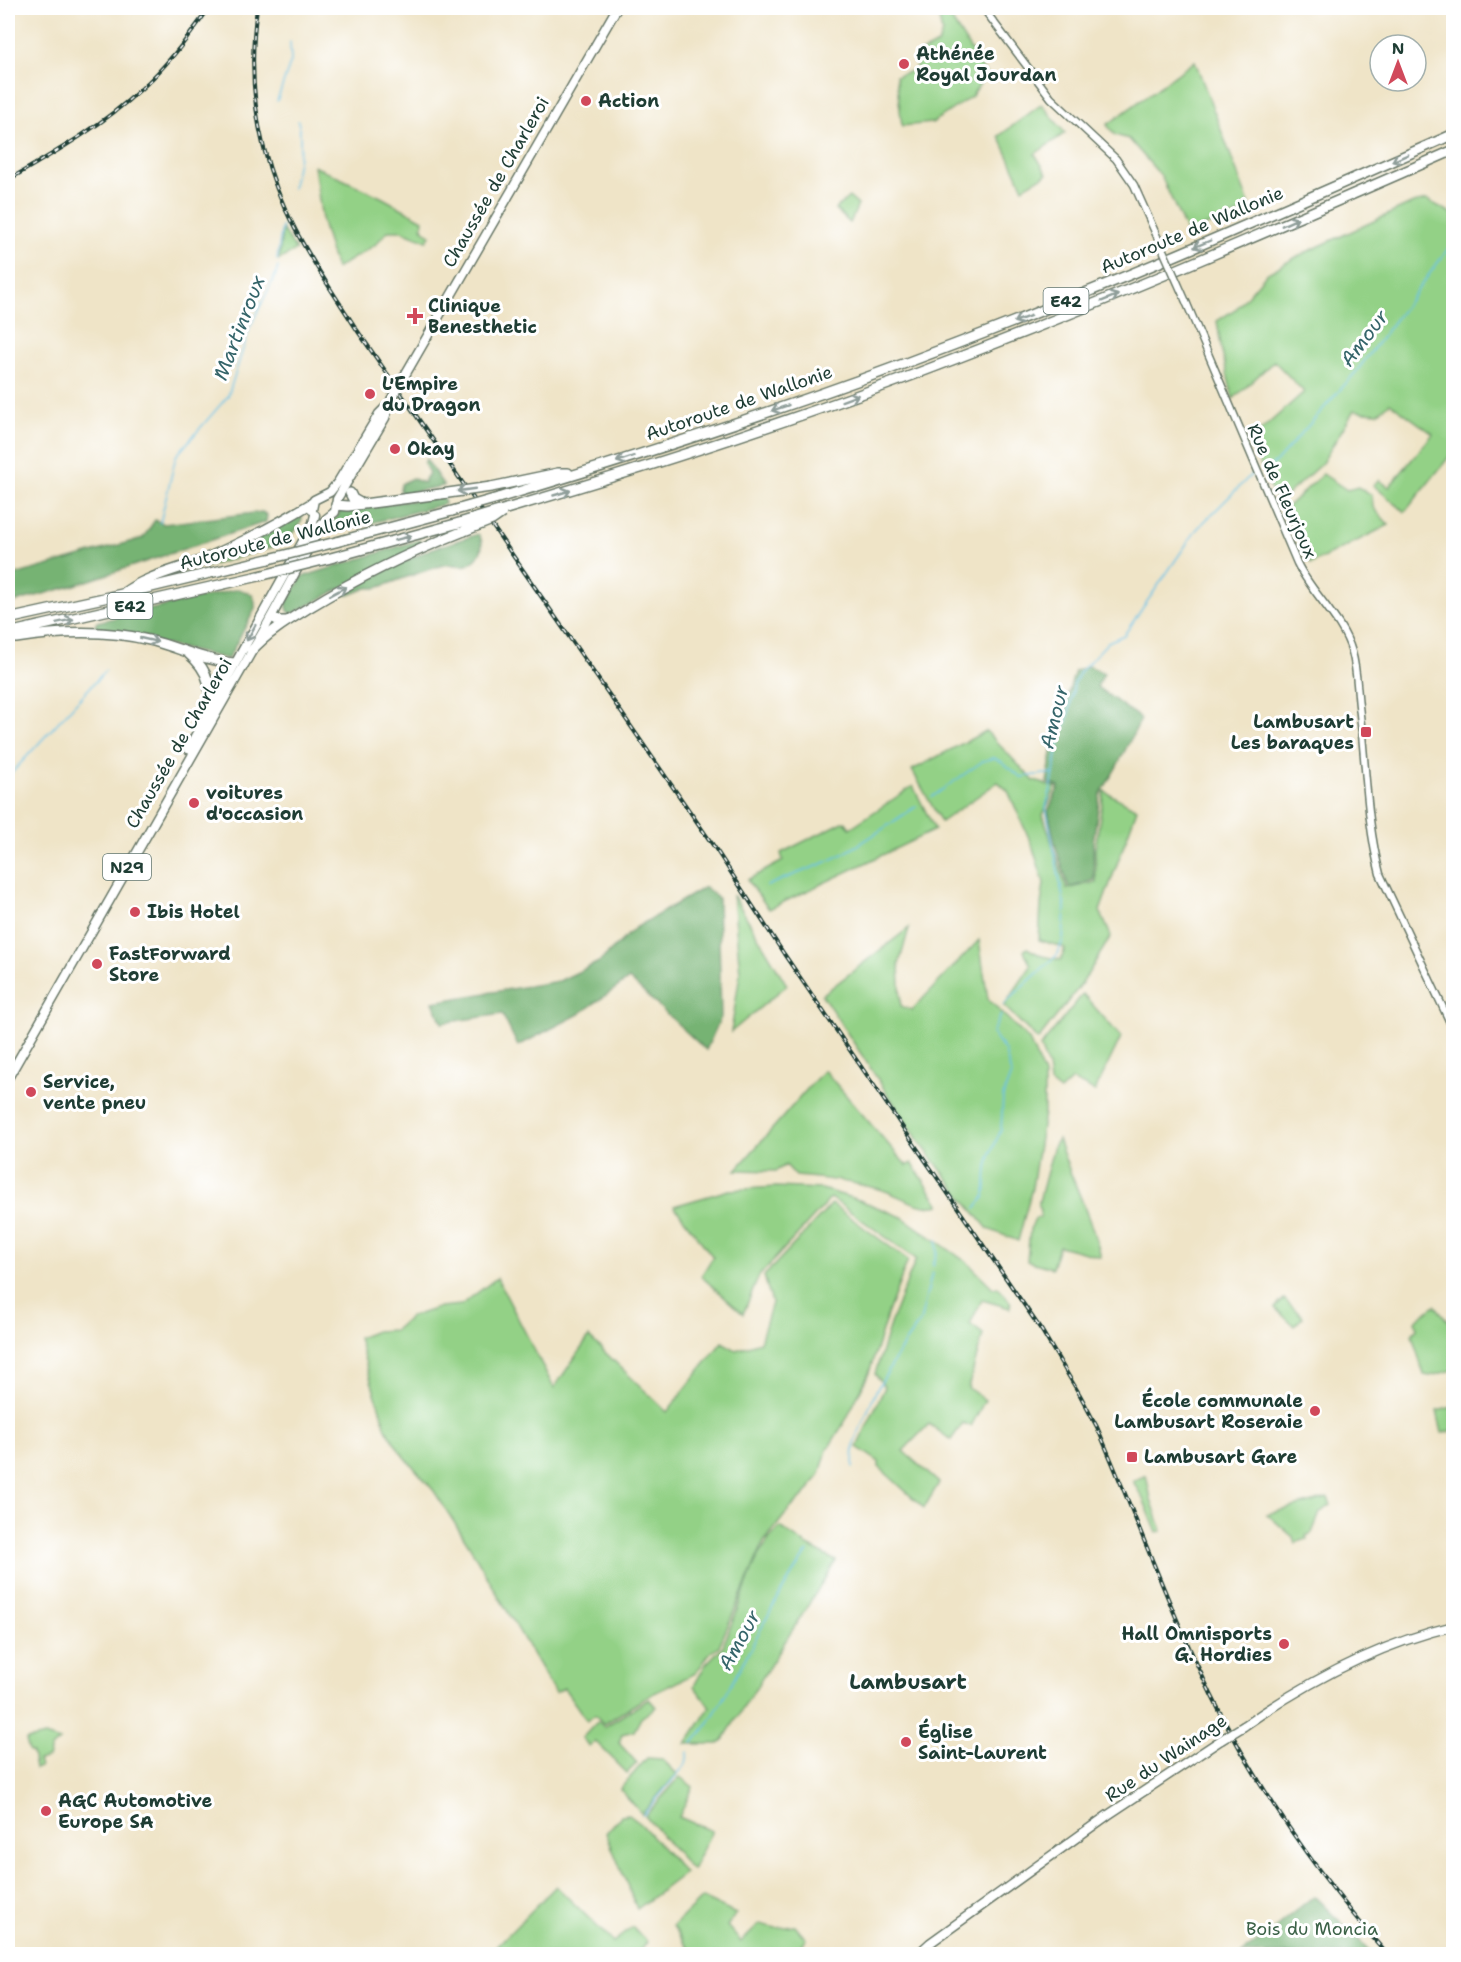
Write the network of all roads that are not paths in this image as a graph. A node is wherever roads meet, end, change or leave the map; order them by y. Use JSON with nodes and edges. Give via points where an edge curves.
{"nodes":[{"id":1,"x":616,"y":8,"type":"edge"},
{"id":2,"x":983,"y":8,"type":"edge"},
{"id":3,"x":1454,"y":134,"type":"edge"},
{"id":4,"x":1454,"y":150,"type":"edge"},
{"id":5,"x":370,"y":435,"type":"junction"},
{"id":6,"x":363,"y":454,"type":"junction"},
{"id":7,"x":580,"y":473,"type":"junction"},
{"id":8,"x":350,"y":493,"type":"joint"},
{"id":9,"x":324,"y":495,"type":"junction"},
{"id":10,"x":312,"y":504,"type":"junction"},
{"id":11,"x":362,"y":504,"type":"junction"},
{"id":12,"x":336,"y":505,"type":"junction"},
{"id":13,"x":315,"y":515,"type":"junction"},
{"id":14,"x":326,"y":519,"type":"junction"},
{"id":15,"x":461,"y":527,"type":"junction"},
{"id":16,"x":122,"y":594,"type":"junction"},
{"id":17,"x":268,"y":603,"type":"junction"},
{"id":18,"x":272,"y":616,"type":"junction"},
{"id":19,"x":8,"y":619,"type":"edge"},
{"id":20,"x":287,"y":621,"type":"junction"},
{"id":21,"x":8,"y":635,"type":"edge"},
{"id":22,"x":184,"y":651,"type":"junction"},
{"id":23,"x":250,"y":654,"type":"junction"},
{"id":24,"x":234,"y":663,"type":"junction"},
{"id":25,"x":206,"y":715,"type":"junction"},
{"id":26,"x":1454,"y":1031,"type":"edge"},
{"id":27,"x":8,"y":1067,"type":"edge"},
{"id":28,"x":8,"y":1078,"type":"edge"},
{"id":29,"x":1454,"y":1626,"type":"edge"},
{"id":30,"x":918,"y":1954,"type":"edge"}],
"edges":[{"from":1,"to":5,"type":"main road","name":"Chaussée de Charleroi","number":"N29","bridge":true},
{"from":2,"to":26,"type":"street","name":"Rue de Fleurjoux","bridge":true,"via":[[1051,98],[1116,159],[1134,185],[1297,563],[1344,633],[1352,652],[1373,843],[1380,874]]},
{"from":3,"to":7,"type":"highway","name":"Autoroute de Wallonie","number":"E42","one_way":true,"via":[[1267,217],[954,345]]},
{"from":15,"to":4,"type":"highway","name":"Autoroute de Wallonie","number":"E42","one_way":true,"bridge":true,"via":[[492,520],[506,509],[775,425],[959,358],[1184,267]]},
{"from":5,"to":6,"type":"main road","number":"N29"},
{"from":5,"to":9,"type":"main road","number":"N29","via":[[338,482]]},
{"from":6,"to":8,"type":"main road","via":[[348,486]]},
{"from":6,"to":12,"type":"main road","number":"N29"},
{"from":7,"to":11,"type":"highway","one_way":true,"bridge":true,"via":[[558,473],[491,487]]},
{"from":7,"to":16,"type":"highway","name":"Autoroute de Wallonie","number":"E42","bridge":true,"via":[[336,542]]},
{"from":8,"to":11,"type":"highway","via":[[352,499]]},
{"from":9,"to":10,"type":"main road","number":"N29"},
{"from":9,"to":12,"type":"main road"},
{"from":10,"to":13,"type":"main road"},
{"from":10,"to":16,"type":"highway","via":[[240,544],[137,583]]},
{"from":11,"to":12,"type":"highway"},
{"from":12,"to":14,"type":"main road","number":"N29","via":[[333,515]]},
{"from":13,"to":14,"type":"main road"},
{"from":13,"to":17,"type":"main road","name":"Chaussée de Charleroi","number":"N29"},
{"from":14,"to":18,"type":"main road","name":"Chaussée de Charleroi","number":"N29"},
{"from":20,"to":15,"type":"highway","one_way":true},
{"from":21,"to":15,"type":"highway","name":"Autoroute de Wallonie","number":"E42","one_way":true,"bridge":true},
{"from":16,"to":19,"type":"highway","name":"Autoroute de Wallonie","number":"E42"},
{"from":17,"to":18,"type":"main road"},
{"from":17,"to":24,"type":"main road","name":"Chaussée de Charleroi","number":"N29","one_way":true},
{"from":18,"to":20,"type":"highway"},
{"from":18,"to":23,"type":"main road","name":"Chaussée de Charleroi","number":"N29"},
{"from":20,"to":23,"type":"highway"},
{"from":21,"to":22,"type":"highway","one_way":true,"via":[[16,638],[96,632],[148,640]]},
{"from":22,"to":24,"type":"highway"},
{"from":22,"to":25,"type":"highway","via":[[200,664],[210,683]]},
{"from":23,"to":24,"type":"main road","via":[[242,662]]},
{"from":23,"to":28,"type":"main road","name":"Chaussée de Charleroi","number":"N29"},
{"from":24,"to":25,"type":"main road","name":"Chaussée de Charleroi","number":"N29"},
{"from":25,"to":27,"type":"main road","name":"Chaussée de Charleroi","number":"N29"},
{"from":29,"to":30,"type":"main road","name":"Rue du Wainage","bridge":true,"via":[[1342,1667],[1287,1697],[1108,1815]]}]}
